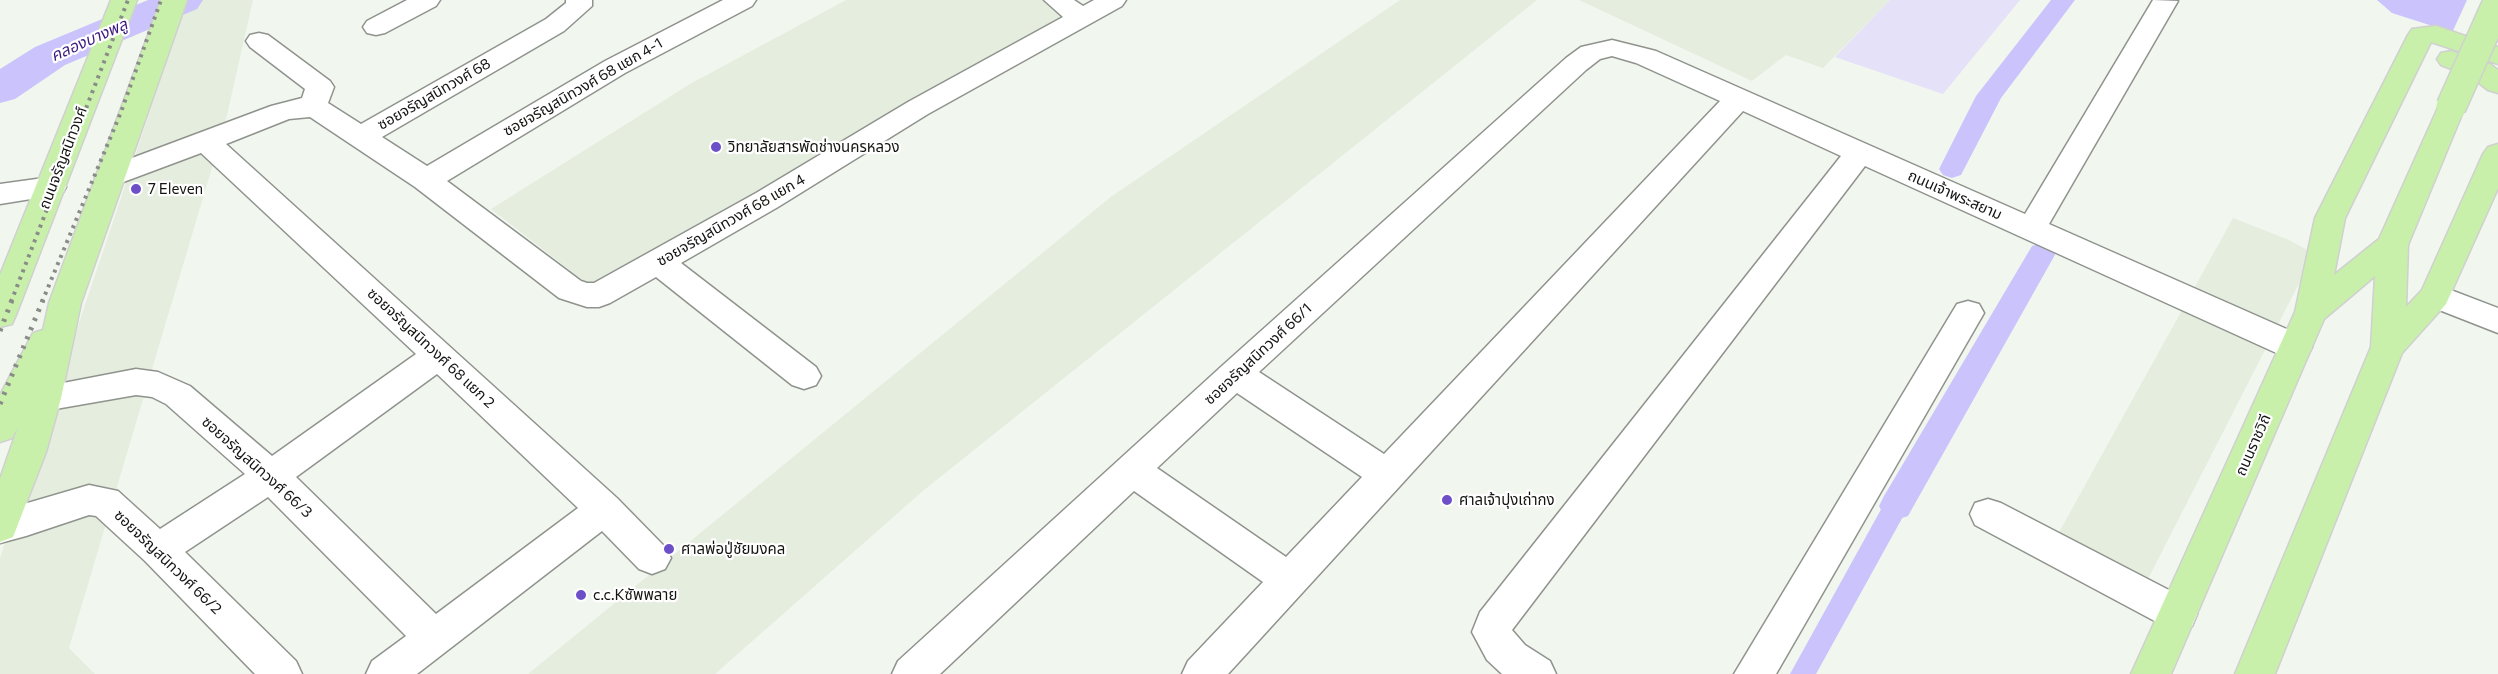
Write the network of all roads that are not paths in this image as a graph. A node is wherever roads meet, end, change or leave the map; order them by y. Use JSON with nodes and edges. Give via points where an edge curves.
{"nodes":[{"id":1,"x":427,"y":0,"type":"edge"},
{"id":2,"x":579,"y":0,"type":"edge"},
{"id":3,"x":742,"y":0,"type":"edge"},
{"id":4,"x":1057,"y":0,"type":"edge"},
{"id":5,"x":1113,"y":0,"type":"edge"},
{"id":6,"x":2165,"y":1,"type":"edge"},
{"id":7,"x":2498,"y":2,"type":"edge"},
{"id":8,"x":171,"y":8,"type":"edge"},
{"id":9,"x":1082,"y":18,"type":"junction"},
{"id":10,"x":117,"y":19,"type":"edge"},
{"id":11,"x":376,"y":27,"type":"dead end"},
{"id":12,"x":259,"y":41,"type":"dead end"},
{"id":13,"x":1612,"y":48,"type":"joint"},
{"id":14,"x":2498,"y":56,"type":"edge"},
{"id":15,"x":2406,"y":69,"type":"junction"},
{"id":16,"x":2498,"y":84,"type":"edge"},
{"id":17,"x":1739,"y":98,"type":"junction"},
{"id":18,"x":309,"y":108,"type":"junction"},
{"id":19,"x":361,"y":137,"type":"junction"},
{"id":20,"x":206,"y":141,"type":"junction"},
{"id":21,"x":1860,"y":152,"type":"junction"},
{"id":22,"x":2498,"y":154,"type":"edge"},
{"id":23,"x":110,"y":177,"type":"junction"},
{"id":24,"x":426,"y":180,"type":"junction"},
{"id":25,"x":51,"y":187,"type":"junction"},
{"id":26,"x":0,"y":194,"type":"edge"},
{"id":27,"x":2031,"y":229,"type":"junction"},
{"id":28,"x":2392,"y":245,"type":"junction"},
{"id":29,"x":659,"y":262,"type":"junction"},
{"id":30,"x":2435,"y":296,"type":"junction"},
{"id":31,"x":65,"y":303,"type":"junction"},
{"id":32,"x":2311,"y":312,"type":"junction"},
{"id":33,"x":1968,"y":313,"type":"dead end"},
{"id":34,"x":0,"y":315,"type":"edge"},
{"id":35,"x":2498,"y":321,"type":"edge"},
{"id":36,"x":2295,"y":347,"type":"junction"},
{"id":37,"x":2388,"y":347,"type":"junction"},
{"id":38,"x":439,"y":355,"type":"junction"},
{"id":39,"x":1235,"y":374,"type":"junction"},
{"id":40,"x":804,"y":376,"type":"dead end"},
{"id":41,"x":44,"y":398,"type":"junction"},
{"id":42,"x":0,"y":428,"type":"edge"},
{"id":43,"x":1132,"y":470,"type":"junction"},
{"id":44,"x":1387,"y":475,"type":"junction"},
{"id":45,"x":271,"y":476,"type":"junction"},
{"id":46,"x":604,"y":509,"type":"junction"},
{"id":47,"x":1988,"y":514,"type":"dead end"},
{"id":48,"x":0,"y":526,"type":"edge"},
{"id":49,"x":158,"y":550,"type":"junction"},
{"id":50,"x":652,"y":558,"type":"dead end"},
{"id":51,"x":1289,"y":580,"type":"junction"},
{"id":52,"x":2178,"y":614,"type":"junction"},
{"id":53,"x":434,"y":637,"type":"junction"},
{"id":54,"x":282,"y":674,"type":"edge"},
{"id":55,"x":386,"y":674,"type":"edge"},
{"id":56,"x":912,"y":674,"type":"edge"},
{"id":57,"x":1202,"y":674,"type":"edge"},
{"id":58,"x":1536,"y":674,"type":"edge"},
{"id":59,"x":1754,"y":674,"type":"edge"},
{"id":60,"x":2151,"y":674,"type":"edge"},
{"id":61,"x":2255,"y":674,"type":"edge"}],
"edges":[{"from":1,"to":11,"type":"street"},
{"from":2,"to":19,"type":"street","name":"ซอยจรัญสนิทวงศ์ 68","via":[[579,6],[555,25]]},
{"from":3,"to":24,"type":"street","name":"ซอยจรัญสนิทวงศ์ 68 แยก 4-1","via":[[615,67]]},
{"from":4,"to":9,"type":"street"},
{"from":5,"to":9,"type":"street","name":"ซอยจรัญสนิทวงศ์ 68 แยก 4"},
{"from":6,"to":27,"type":"street"},
{"from":7,"to":28,"type":"main road","name":"ถนนราชวิถี","bridge":true},
{"from":8,"to":23,"type":"main road"},
{"from":9,"to":29,"type":"street","name":"ซอยจรัญสนิทวงศ์ 68 แยก 4","via":[[918,108]]},
{"from":10,"to":25,"type":"main road","name":"ถนนจรัญสนิทวงศ์"},
{"from":12,"to":18,"type":"street","via":[[320,87]]},
{"from":13,"to":17,"type":"street","name":"ถนนเจ้าพระสยาม","via":[[1646,57]]},
{"from":13,"to":39,"type":"street","name":"ซอยจรัญสนิทวงศ์ 66/1","via":[[1591,53],[1576,64]]},
{"from":14,"to":15,"type":"main road","via":[[2428,33],[2421,35]]},
{"from":15,"to":16,"type":"main road","via":[[2422,57],[2449,58],[2480,70]]},
{"from":15,"to":32,"type":"main road","via":[[2330,218]]},
{"from":17,"to":21,"type":"street","name":"ถนนเจ้าพระสยาม"},
{"from":17,"to":44,"type":"street"},
{"from":18,"to":19,"type":"street","name":"ซอยจรัญสนิทวงศ์ 68","via":[[317,109]]},
{"from":18,"to":20,"type":"street","via":[[281,112]]},
{"from":19,"to":24,"type":"street","name":"ซอยจรัญสนิทวงศ์ 68 แยก 4"},
{"from":20,"to":23,"type":"street"},
{"from":20,"to":38,"type":"street","name":"ซอยจรัญสนิทวงศ์ 68 แยก 2"},
{"from":21,"to":27,"type":"street","name":"ถนนเจ้าพระสยาม"},
{"from":21,"to":58,"type":"street","via":[[1494,624],[1492,632],[1501,647]]},
{"from":22,"to":30,"type":"main road"},
{"from":23,"to":31,"type":"main road"},
{"from":24,"to":29,"type":"street","name":"ซอยจรัญสนิทวงศ์ 68 แยก 4","via":[[570,290],[600,295]]},
{"from":25,"to":26,"type":"street"},
{"from":25,"to":34,"type":"main road","name":"ถนนจรัญสนิทวงศ์"},
{"from":27,"to":36,"type":"street","name":"ถนนเจ้าพระสยาม"},
{"from":28,"to":32,"type":"main road","name":"ถนนราชวิถี"},
{"from":28,"to":37,"type":"main road","name":"ถนนราชวิถี"},
{"from":29,"to":40,"type":"street"},
{"from":30,"to":35,"type":"street"},
{"from":30,"to":37,"type":"main road"},
{"from":31,"to":41,"type":"main road"},
{"from":31,"to":42,"type":"main road"},
{"from":32,"to":36,"type":"main road","name":"ถนนราชวิถี"},
{"from":33,"to":59,"type":"street"},
{"from":36,"to":52,"type":"main road","name":"ถนนราชวิถี"},
{"from":37,"to":61,"type":"main road","name":"ถนนราชวิถี"},
{"from":38,"to":45,"type":"street"},
{"from":38,"to":46,"type":"street","name":"ซอยจรัญสนิทวงศ์ 68 แยก 2"},
{"from":39,"to":43,"type":"street","name":"ซอยจรัญสนิทวงศ์ 66/1"},
{"from":39,"to":44,"type":"street"},
{"from":41,"to":45,"type":"street","name":"ซอยจรัญสนิทวงศ์ 66/3","via":[[136,382],[158,385],[178,395]]},
{"from":41,"to":48,"type":"main road"},
{"from":43,"to":51,"type":"street"},
{"from":43,"to":56,"type":"street","name":"ซอยจรัญสนิทวงศ์ 66/1"},
{"from":44,"to":51,"type":"street"},
{"from":45,"to":49,"type":"street"},
{"from":45,"to":53,"type":"street","name":"ซอยจรัญสนิทวงศ์ 66/3"},
{"from":46,"to":50,"type":"street","name":"ซอยจรัญสนิทวงศ์ 68 แยก 2"},
{"from":46,"to":53,"type":"street"},
{"from":47,"to":52,"type":"street"},
{"from":48,"to":49,"type":"street","name":"ซอยจรัญสนิทวงศ์ 66/2","via":[[89,500],[105,502]]},
{"from":49,"to":54,"type":"street","name":"ซอยจรัญสนิทวงศ์ 66/2"},
{"from":51,"to":57,"type":"street"},
{"from":52,"to":60,"type":"main road","name":"ถนนราชวิถี"},
{"from":53,"to":55,"type":"street"}]}
